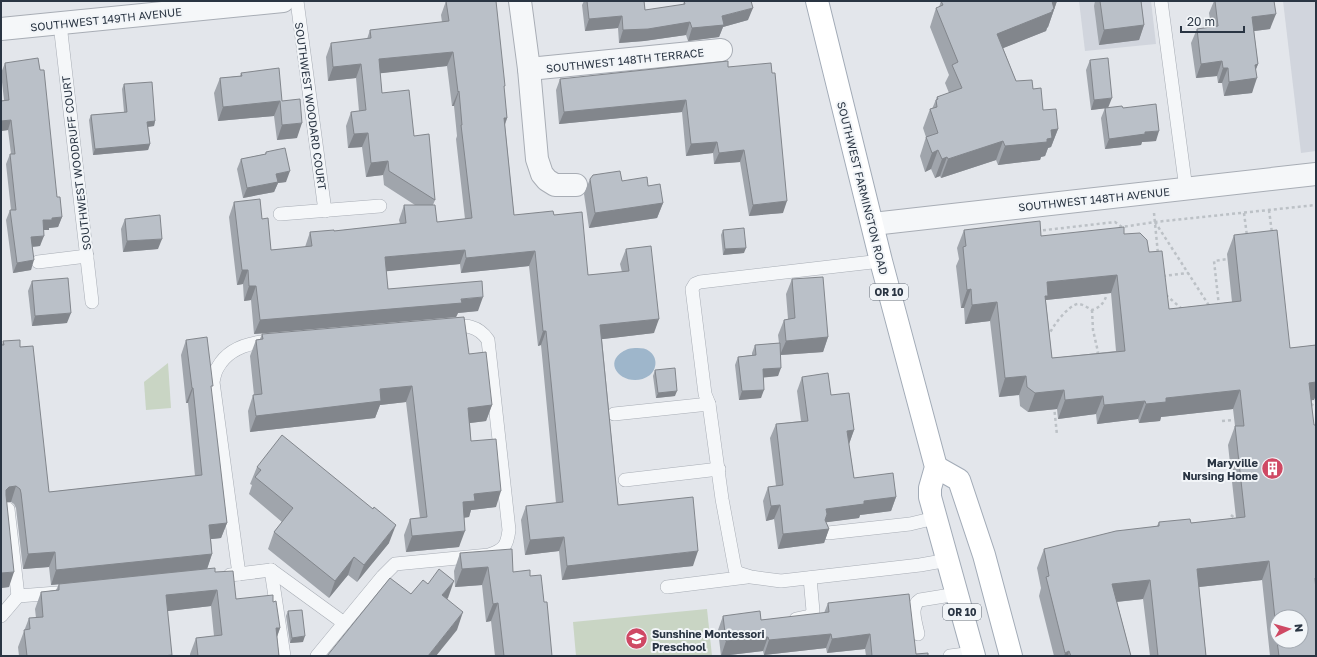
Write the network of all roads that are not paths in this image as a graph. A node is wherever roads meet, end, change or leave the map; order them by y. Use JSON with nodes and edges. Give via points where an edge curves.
{"nodes":[{"id":1,"x":283,"y":1,"type":"edge"},
{"id":2,"x":296,"y":1,"type":"edge"},
{"id":3,"x":520,"y":1,"type":"edge"},
{"id":4,"x":817,"y":1,"type":"edge"},
{"id":5,"x":1161,"y":1,"type":"edge"},
{"id":6,"x":240,"y":3,"type":"edge"},
{"id":7,"x":60,"y":24,"type":"junction"},
{"id":8,"x":1,"y":29,"type":"edge"},
{"id":9,"x":721,"y":50,"type":"dead end"},
{"id":10,"x":529,"y":69,"type":"junction"},
{"id":11,"x":1316,"y":174,"type":"edge"},
{"id":12,"x":576,"y":185,"type":"dead end"},
{"id":13,"x":1186,"y":189,"type":"junction"},
{"id":14,"x":380,"y":206,"type":"dead end"},
{"id":15,"x":324,"y":210,"type":"junction"},
{"id":16,"x":280,"y":214,"type":"dead end"},
{"id":17,"x":873,"y":224,"type":"junction"},
{"id":18,"x":87,"y":256,"type":"junction"},
{"id":19,"x":881,"y":261,"type":"junction"},
{"id":20,"x":38,"y":262,"type":"dead end"},
{"id":21,"x":92,"y":302,"type":"dead end"},
{"id":22,"x":437,"y":327,"type":"edge"},
{"id":23,"x":287,"y":339,"type":"edge"},
{"id":24,"x":709,"y":404,"type":"junction"},
{"id":25,"x":614,"y":414,"type":"dead end"},
{"id":26,"x":936,"y":467,"type":"junction"},
{"id":27,"x":719,"y":469,"type":"junction"},
{"id":28,"x":625,"y":480,"type":"dead end"},
{"id":29,"x":8,"y":509,"type":"edge"},
{"id":30,"x":935,"y":518,"type":"junction"},
{"id":31,"x":828,"y":533,"type":"edge"},
{"id":32,"x":948,"y":560,"type":"junction"},
{"id":33,"x":271,"y":570,"type":"junction"},
{"id":34,"x":239,"y":574,"type":"junction"},
{"id":35,"x":216,"y":576,"type":"edge"},
{"id":36,"x":751,"y":577,"type":"junction"},
{"id":37,"x":810,"y":578,"type":"junction"},
{"id":38,"x":668,"y":587,"type":"dead end"},
{"id":39,"x":72,"y":591,"type":"edge"},
{"id":40,"x":958,"y":594,"type":"junction"},
{"id":41,"x":18,"y":596,"type":"junction"},
{"id":42,"x":1,"y":616,"type":"edge"},
{"id":43,"x":780,"y":621,"type":"edge"},
{"id":44,"x":344,"y":623,"type":"junction"},
{"id":45,"x":918,"y":634,"type":"dead end"},
{"id":46,"x":973,"y":654,"type":"edge"},
{"id":47,"x":284,"y":656,"type":"edge"},
{"id":48,"x":317,"y":656,"type":"edge"},
{"id":49,"x":950,"y":656,"type":"edge"},
{"id":50,"x":1011,"y":656,"type":"edge"}],
"edges":[{"from":1,"to":6,"type":"street","name":"SOUTHWEST 149TH AVENUE"},
{"from":2,"to":15,"type":"lane","name":"SOUTHWEST WOODARD COURT"},
{"from":3,"to":10,"type":"street"},
{"from":4,"to":17,"type":"main road","name":"SOUTHWEST FARMINGTON ROAD","number":"OR 10"},
{"from":5,"to":13,"type":"lane"},
{"from":6,"to":7,"type":"street","name":"SOUTHWEST 149TH AVENUE"},
{"from":7,"to":8,"type":"street","name":"SOUTHWEST 149TH AVENUE"},
{"from":7,"to":18,"type":"lane","name":"SOUTHWEST WOODRUFF COURT"},
{"from":9,"to":10,"type":"street","name":"SOUTHWEST 148TH TERRACE"},
{"from":10,"to":12,"type":"street","via":[[537,159],[542,174],[555,185]]},
{"from":11,"to":13,"type":"street","name":"SOUTHWEST 148TH AVENUE"},
{"from":13,"to":17,"type":"street","name":"SOUTHWEST 148TH AVENUE"},
{"from":14,"to":15,"type":"lane"},
{"from":15,"to":16,"type":"lane"},
{"from":17,"to":19,"type":"main road","name":"SOUTHWEST FARMINGTON ROAD","number":"OR 10"},
{"from":18,"to":20,"type":"lane"},
{"from":18,"to":21,"type":"lane","name":"SOUTHWEST WOODRUFF COURT"},
{"from":19,"to":24,"type":"lane","via":[[695,284],[692,289],[705,394]]},
{"from":19,"to":26,"type":"main road","name":"SOUTHWEST FARMINGTON ROAD","number":"OR 10"},
{"from":22,"to":44,"type":"lane","via":[[471,327],[483,332],[488,340],[509,530],[507,542],[501,551],[489,555],[395,564]]},
{"from":23,"to":34,"type":"lane","via":[[255,342],[236,348],[218,367],[212,382]]},
{"from":24,"to":25,"type":"lane"},
{"from":24,"to":27,"type":"lane"},
{"from":26,"to":30,"type":"main road","number":"OR 10","via":[[930,488]]},
{"from":26,"to":50,"type":"main road","number":"OR 10","via":[[959,480],[984,555]]},
{"from":27,"to":28,"type":"lane"},
{"from":27,"to":36,"type":"lane","via":[[735,569],[738,573]]},
{"from":29,"to":41,"type":"lane"},
{"from":30,"to":31,"type":"lane","via":[[910,524]]},
{"from":30,"to":32,"type":"main road","number":"OR 10"},
{"from":32,"to":37,"type":"lane"},
{"from":32,"to":40,"type":"main road","number":"OR 10"},
{"from":33,"to":34,"type":"lane"},
{"from":33,"to":44,"type":"lane"},
{"from":33,"to":47,"type":"lane"},
{"from":34,"to":35,"type":"lane"},
{"from":36,"to":37,"type":"lane","via":[[774,581]]},
{"from":36,"to":38,"type":"lane"},
{"from":37,"to":43,"type":"lane","via":[[813,611],[810,616]]},
{"from":39,"to":41,"type":"lane"},
{"from":40,"to":45,"type":"lane","via":[[920,600],[916,603],[914,609]]},
{"from":40,"to":46,"type":"main road","number":"OR 10"},
{"from":41,"to":42,"type":"lane"},
{"from":44,"to":48,"type":"lane"},
{"from":46,"to":49,"type":"lane"}]}
